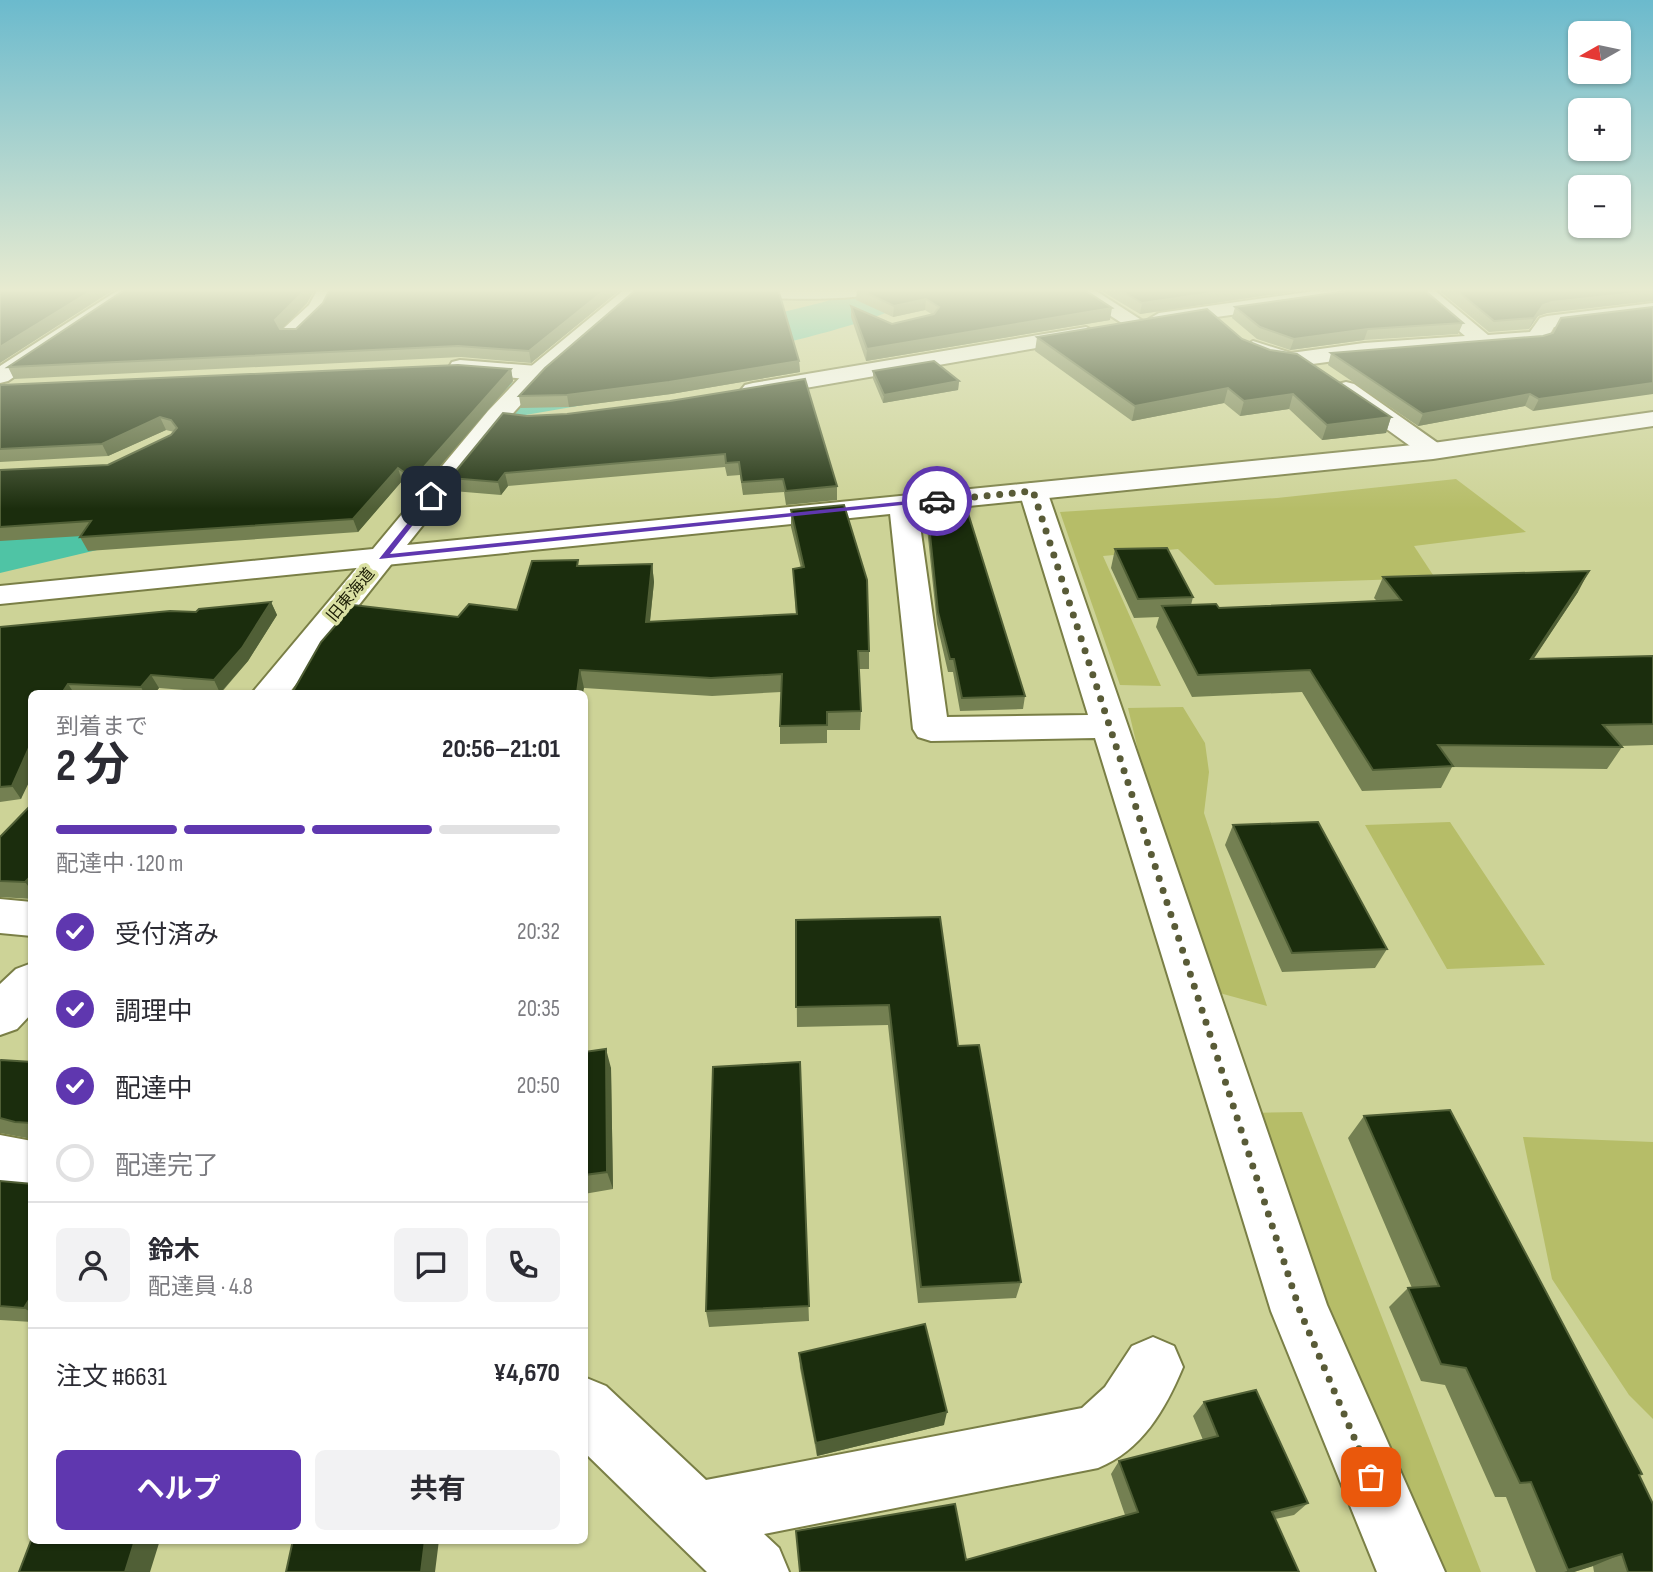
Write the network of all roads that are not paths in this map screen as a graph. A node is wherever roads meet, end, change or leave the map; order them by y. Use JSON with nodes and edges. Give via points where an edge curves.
{"nodes":[{"id":1,"x":21,"y":362,"type":"edge"},
{"id":2,"x":550,"y":362,"type":"edge"},
{"id":3,"x":924,"y":362,"type":"edge"},
{"id":4,"x":1303,"y":362,"type":"edge"},
{"id":5,"x":435,"y":368,"type":"edge"},
{"id":6,"x":537,"y":373,"type":"junction"},
{"id":7,"x":0,"y":376,"type":"edge"},
{"id":8,"x":27,"y":387,"type":"edge"},
{"id":9,"x":0,"y":389,"type":"edge"},
{"id":10,"x":737,"y":393,"type":"edge"},
{"id":11,"x":497,"y":415,"type":"junction"},
{"id":12,"x":529,"y":419,"type":"edge"},
{"id":13,"x":1653,"y":419,"type":"edge"},
{"id":14,"x":1433,"y":451,"type":"junction"},
{"id":15,"x":1033,"y":491,"type":"junction"},
{"id":16,"x":903,"y":504,"type":"junction"},
{"id":17,"x":382,"y":557,"type":"junction"},
{"id":18,"x":0,"y":595,"type":"edge"},
{"id":19,"x":272,"y":690,"type":"edge"},
{"id":20,"x":1110,"y":726,"type":"junction"},
{"id":21,"x":0,"y":916,"type":"edge"},
{"id":22,"x":28,"y":919,"type":"edge"},
{"id":23,"x":28,"y":986,"type":"edge"},
{"id":24,"x":0,"y":1015,"type":"edge"},
{"id":25,"x":0,"y":1160,"type":"edge"},
{"id":26,"x":28,"y":1165,"type":"edge"},
{"id":27,"x":1153,"y":1367,"type":"dead end"},
{"id":28,"x":588,"y":1412,"type":"edge"},
{"id":29,"x":695,"y":1515,"type":"junction"},
{"id":30,"x":755,"y":1572,"type":"edge"},
{"id":31,"x":1411,"y":1572,"type":"edge"}],
"edges":[{"from":1,"to":7,"type":"street"},
{"from":2,"to":6,"type":"street","name":"旧東海道"},
{"from":3,"to":10,"type":"street"},
{"from":4,"to":14,"type":"street"},
{"from":5,"to":6,"type":"street","via":[[478,366]]},
{"from":6,"to":11,"type":"street","name":"旧東海道"},
{"from":8,"to":9,"type":"street"},
{"from":11,"to":12,"type":"street"},
{"from":11,"to":17,"type":"street","name":"旧東海道"},
{"from":13,"to":14,"type":"street"},
{"from":14,"to":15,"type":"street"},
{"from":15,"to":16,"type":"street"},
{"from":15,"to":20,"type":"street"},
{"from":16,"to":17,"type":"street"},
{"from":16,"to":20,"type":"street","via":[[931,729]]},
{"from":17,"to":18,"type":"street"},
{"from":17,"to":19,"type":"street","name":"旧東海道"},
{"from":20,"to":31,"type":"street","via":[[1300,1311]]},
{"from":21,"to":22,"type":"street"},
{"from":23,"to":24,"type":"street"},
{"from":25,"to":26,"type":"street"},
{"from":27,"to":29,"type":"street","via":[[1127,1409],[1098,1437]]},
{"from":28,"to":29,"type":"street"},
{"from":29,"to":30,"type":"street"}]}
